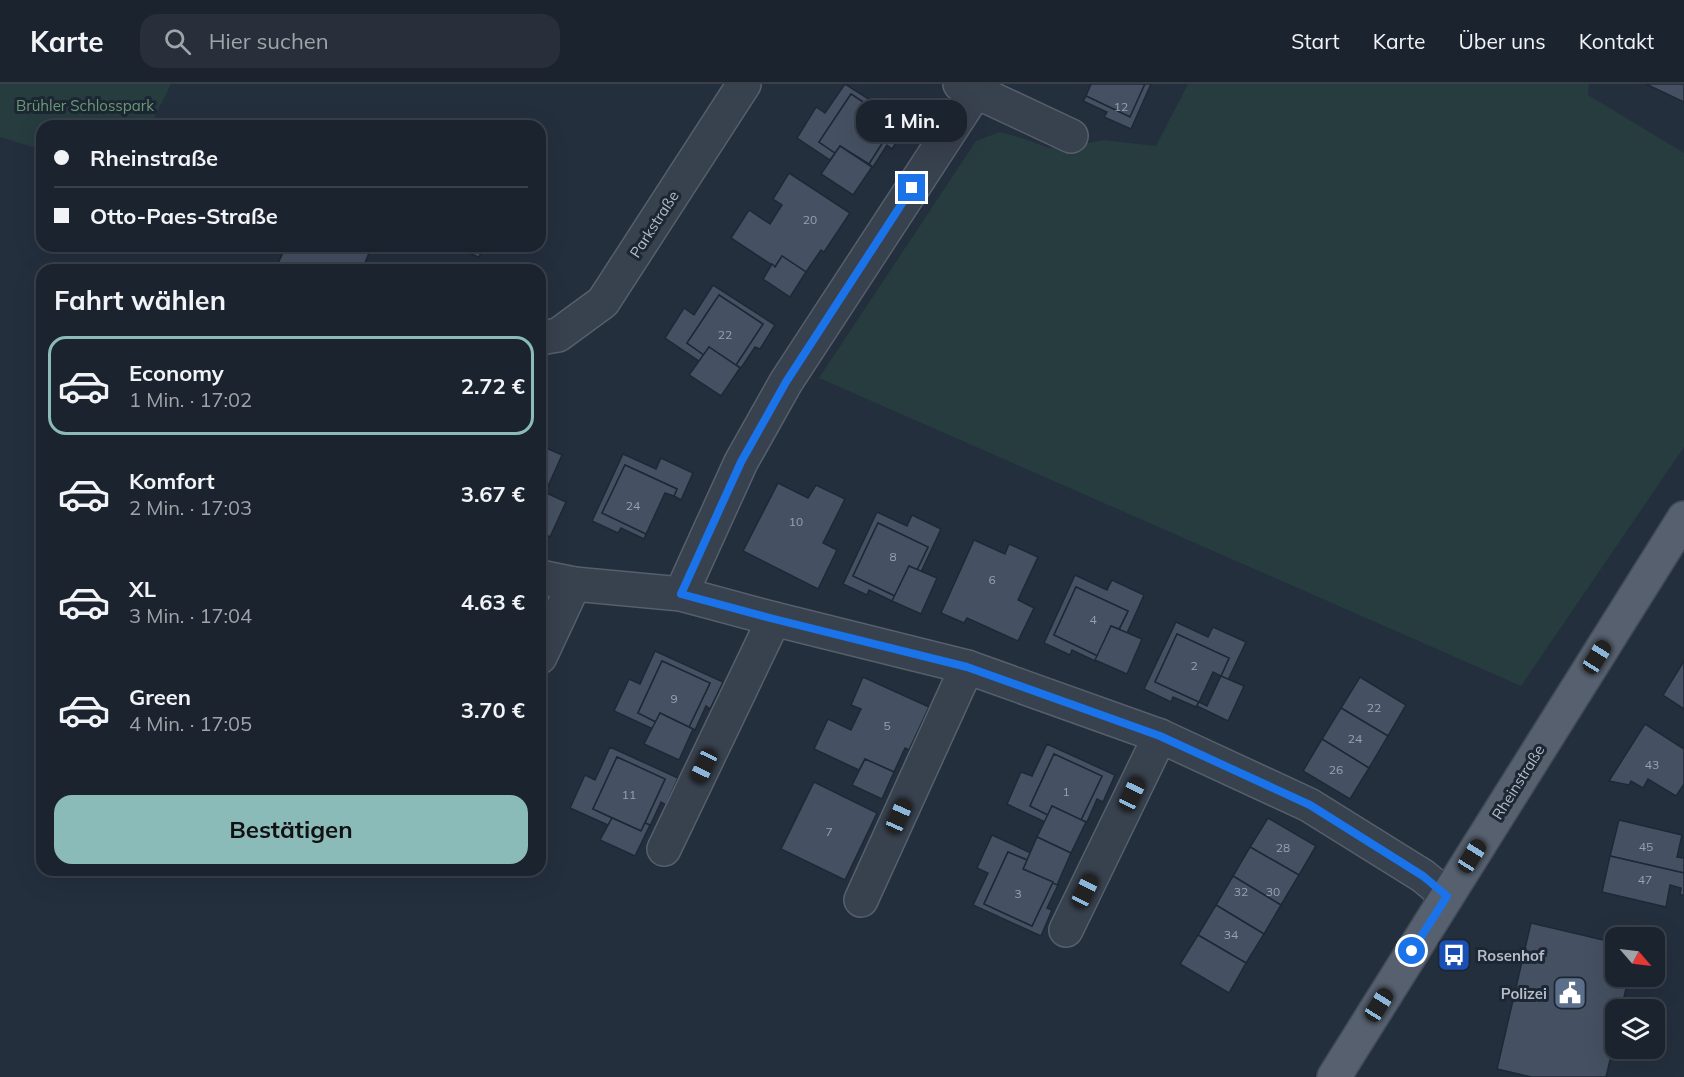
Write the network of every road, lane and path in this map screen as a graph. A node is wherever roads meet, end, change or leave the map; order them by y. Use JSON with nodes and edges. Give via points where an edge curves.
{"nodes":[{"id":1,"x":744,"y":84,"type":"edge"},
{"id":2,"x":968,"y":88,"type":"edge"},
{"id":3,"x":1071,"y":136,"type":"dead end"},
{"id":4,"x":546,"y":337,"type":"edge"},
{"id":5,"x":1684,"y":518,"type":"edge"},
{"id":6,"x":546,"y":578,"type":"edge"},
{"id":7,"x":574,"y":584,"type":"junction"},
{"id":8,"x":681,"y":594,"type":"junction"},
{"id":9,"x":774,"y":619,"type":"junction"},
{"id":10,"x":546,"y":644,"type":"edge"},
{"id":11,"x":967,"y":667,"type":"junction"},
{"id":12,"x":1160,"y":736,"type":"junction"},
{"id":13,"x":664,"y":849,"type":"dead end"},
{"id":14,"x":1447,"y":896,"type":"junction"},
{"id":15,"x":861,"y":900,"type":"dead end"},
{"id":16,"x":1066,"y":930,"type":"dead end"},
{"id":17,"x":1334,"y":1077,"type":"edge"}],
"edges":[{"from":1,"to":4,"type":"street","name":"Parkstraße","via":[[603,302],[558,335]]},
{"from":2,"to":3,"type":"street"},
{"from":2,"to":8,"type":"street","via":[[786,382],[741,462]]},
{"from":5,"to":14,"type":"main road","name":"Rheinstraße"},
{"from":6,"to":7,"type":"street"},
{"from":7,"to":8,"type":"street"},
{"from":7,"to":10,"type":"street"},
{"from":8,"to":9,"type":"street"},
{"from":9,"to":11,"type":"street"},
{"from":9,"to":13,"type":"street"},
{"from":11,"to":12,"type":"street"},
{"from":11,"to":15,"type":"street"},
{"from":12,"to":14,"type":"street","via":[[1310,805],[1423,876]]},
{"from":12,"to":16,"type":"street"},
{"from":14,"to":17,"type":"main road","name":"Rheinstraße"}]}
